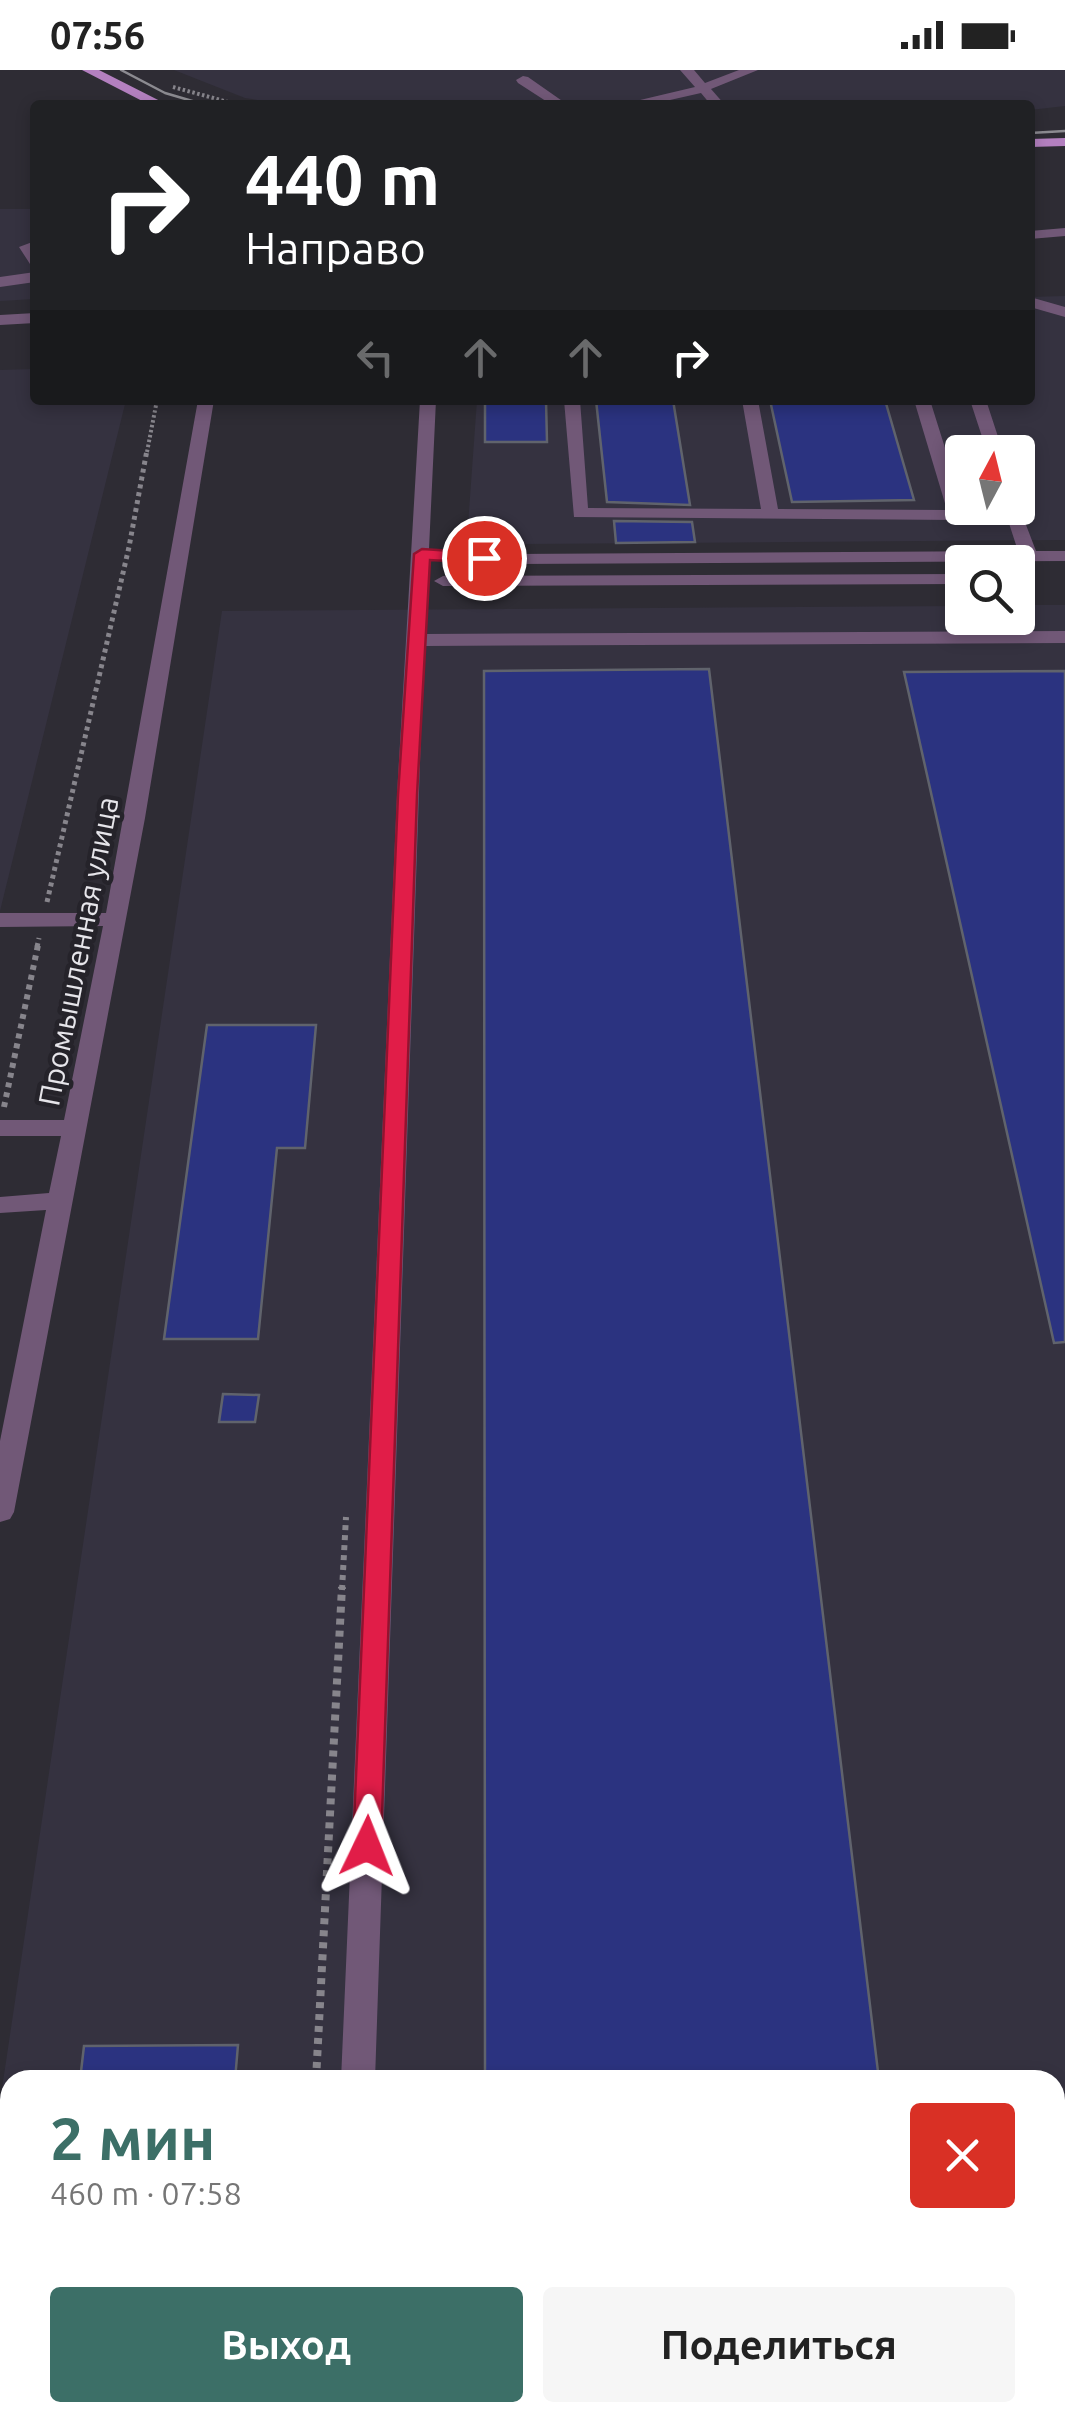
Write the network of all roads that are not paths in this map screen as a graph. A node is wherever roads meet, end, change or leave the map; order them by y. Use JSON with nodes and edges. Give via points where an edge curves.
{"nodes":[{"id":1,"x":89,"y":70,"type":"edge"},
{"id":2,"x":686,"y":70,"type":"edge"},
{"id":3,"x":752,"y":70,"type":"edge"},
{"id":4,"x":523,"y":80,"type":"dead end"},
{"id":5,"x":702,"y":88,"type":"junction"},
{"id":6,"x":151,"y":100,"type":"edge"},
{"id":7,"x":553,"y":100,"type":"edge"},
{"id":8,"x":648,"y":100,"type":"edge"},
{"id":9,"x":713,"y":100,"type":"edge"},
{"id":10,"x":1065,"y":142,"type":"edge"},
{"id":11,"x":1035,"y":143,"type":"edge"},
{"id":12,"x":1065,"y":232,"type":"edge"},
{"id":13,"x":1035,"y":235,"type":"edge"},
{"id":14,"x":30,"y":278,"type":"edge"},
{"id":15,"x":0,"y":282,"type":"edge"},
{"id":16,"x":1035,"y":303,"type":"edge"},
{"id":17,"x":1065,"y":312,"type":"edge"},
{"id":18,"x":30,"y":318,"type":"edge"},
{"id":19,"x":0,"y":320,"type":"edge"},
{"id":20,"x":205,"y":405,"type":"edge"},
{"id":21,"x":428,"y":405,"type":"edge"},
{"id":22,"x":572,"y":405,"type":"edge"},
{"id":23,"x":751,"y":405,"type":"edge"},
{"id":24,"x":923,"y":405,"type":"edge"},
{"id":25,"x":980,"y":405,"type":"edge"},
{"id":26,"x":989,"y":435,"type":"edge"},
{"id":27,"x":770,"y":512,"type":"junction"},
{"id":28,"x":422,"y":554,"type":"junction"},
{"id":29,"x":1035,"y":556,"type":"edge"},
{"id":30,"x":1065,"y":556,"type":"edge"},
{"id":31,"x":945,"y":557,"type":"edge"},
{"id":32,"x":790,"y":558,"type":"junction"},
{"id":33,"x":945,"y":579,"type":"edge"},
{"id":34,"x":794,"y":580,"type":"junction"},
{"id":35,"x":443,"y":581,"type":"dead end"},
{"id":36,"x":1065,"y":636,"type":"edge"},
{"id":37,"x":418,"y":640,"type":"junction"},
{"id":38,"x":0,"y":920,"type":"edge"},
{"id":39,"x":116,"y":920,"type":"junction"},
{"id":40,"x":0,"y":1128,"type":"edge"},
{"id":41,"x":75,"y":1128,"type":"junction"},
{"id":42,"x":58,"y":1201,"type":"junction"},
{"id":43,"x":0,"y":1205,"type":"edge"},
{"id":44,"x":0,"y":1512,"type":"edge"},
{"id":45,"x":358,"y":2070,"type":"edge"}],
"edges":[{"from":1,"to":6,"type":"main road"},
{"from":2,"to":5,"type":"street"},
{"from":3,"to":5,"type":"street"},
{"from":4,"to":7,"type":"street"},
{"from":5,"to":8,"type":"street"},
{"from":5,"to":9,"type":"street"},
{"from":10,"to":11,"type":"main road"},
{"from":12,"to":13,"type":"street"},
{"from":14,"to":15,"type":"street"},
{"from":16,"to":17,"type":"street"},
{"from":18,"to":19,"type":"street"},
{"from":20,"to":39,"type":"street","name":"Промышленная улица"},
{"from":21,"to":28,"type":"street"},
{"from":22,"to":27,"type":"street","via":[[580,513]]},
{"from":23,"to":27,"type":"street"},
{"from":24,"to":27,"type":"street","via":[[956,515]]},
{"from":25,"to":26,"type":"street"},
{"from":28,"to":32,"type":"street"},
{"from":28,"to":37,"type":"street"},
{"from":29,"to":30,"type":"street"},
{"from":31,"to":32,"type":"street"},
{"from":32,"to":34,"type":"street"},
{"from":33,"to":34,"type":"street"},
{"from":34,"to":35,"type":"street"},
{"from":36,"to":37,"type":"street"},
{"from":37,"to":45,"type":"street"},
{"from":38,"to":39,"type":"street"},
{"from":39,"to":41,"type":"street","name":"Промышленная улица"},
{"from":40,"to":41,"type":"street"},
{"from":41,"to":42,"type":"street","name":"Промышленная улица"},
{"from":42,"to":43,"type":"street"},
{"from":42,"to":44,"type":"street","name":"Промышленная улица"}]}
